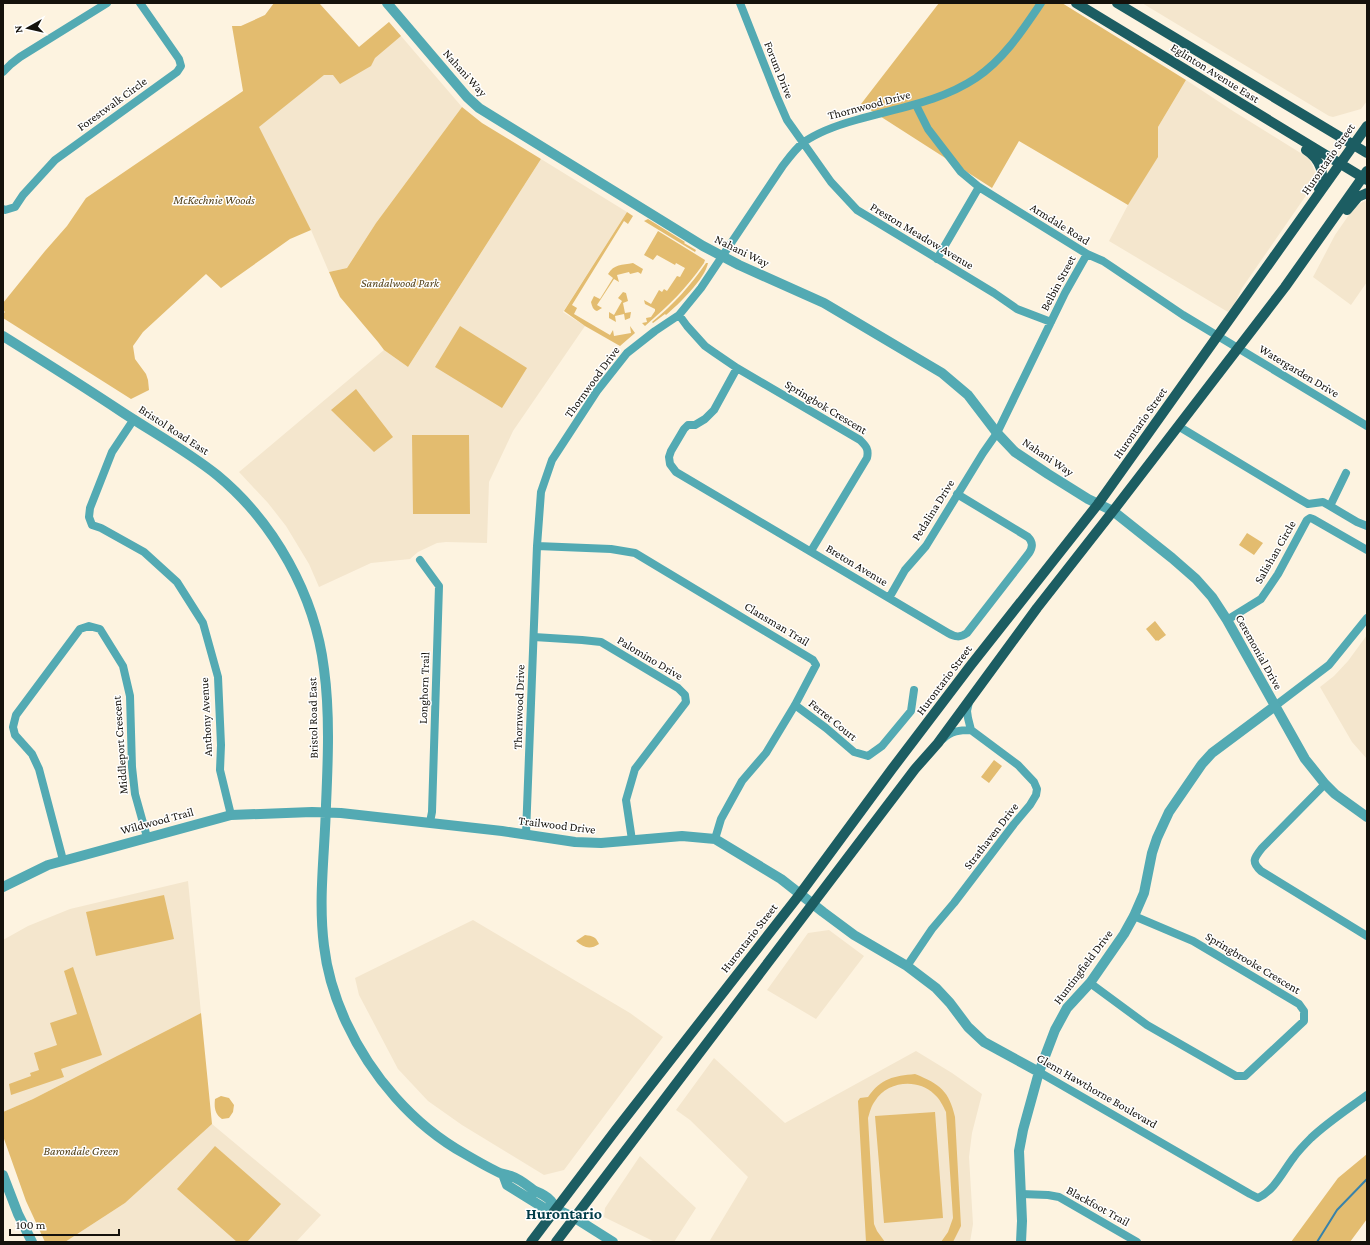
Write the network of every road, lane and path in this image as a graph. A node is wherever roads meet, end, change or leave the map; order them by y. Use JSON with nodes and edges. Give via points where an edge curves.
{"nodes":[{"id":1,"x":107,"y":3,"type":"edge"},
{"id":2,"x":140,"y":3,"type":"edge"},
{"id":3,"x":387,"y":3,"type":"edge"},
{"id":4,"x":740,"y":3,"type":"edge"},
{"id":5,"x":1041,"y":3,"type":"edge"},
{"id":6,"x":1076,"y":3,"type":"edge"},
{"id":7,"x":1117,"y":3,"type":"edge"},
{"id":8,"x":3,"y":72,"type":"edge"},
{"id":9,"x":916,"y":105,"type":"junction"},
{"id":10,"x":1367,"y":126,"type":"edge"},
{"id":11,"x":1281,"y":128,"type":"junction"},
{"id":12,"x":803,"y":142,"type":"junction"},
{"id":13,"x":1354,"y":145,"type":"junction"},
{"id":14,"x":1367,"y":153,"type":"edge"},
{"id":15,"x":1340,"y":164,"type":"junction"},
{"id":16,"x":1365,"y":176,"type":"edge"},
{"id":17,"x":979,"y":187,"type":"junction"},
{"id":18,"x":1367,"y":193,"type":"edge"},
{"id":19,"x":3,"y":209,"type":"edge"},
{"id":20,"x":1308,"y":210,"type":"junction"},
{"id":21,"x":1333,"y":218,"type":"junction"},
{"id":22,"x":1086,"y":254,"type":"junction"},
{"id":23,"x":722,"y":256,"type":"junction"},
{"id":24,"x":937,"y":259,"type":"junction"},
{"id":25,"x":679,"y":315,"type":"junction"},
{"id":26,"x":1051,"y":322,"type":"junction"},
{"id":27,"x":1218,"y":335,"type":"junction"},
{"id":28,"x":3,"y":336,"type":"edge"},
{"id":29,"x":1238,"y":347,"type":"junction"},
{"id":30,"x":737,"y":368,"type":"junction"},
{"id":31,"x":134,"y":419,"type":"junction"},
{"id":32,"x":1178,"y":426,"type":"junction"},
{"id":33,"x":1367,"y":426,"type":"edge"},
{"id":34,"x":997,"y":433,"type":"junction"},
{"id":35,"x":1346,"y":473,"type":"dead end"},
{"id":36,"x":957,"y":494,"type":"junction"},
{"id":37,"x":1098,"y":504,"type":"junction"},
{"id":38,"x":1330,"y":506,"type":"junction"},
{"id":39,"x":1113,"y":511,"type":"junction"},
{"id":40,"x":1367,"y":526,"type":"edge"},
{"id":41,"x":537,"y":546,"type":"junction"},
{"id":42,"x":1367,"y":550,"type":"edge"},
{"id":43,"x":811,"y":551,"type":"junction"},
{"id":44,"x":420,"y":560,"type":"dead end"},
{"id":45,"x":889,"y":598,"type":"junction"},
{"id":46,"x":1367,"y":618,"type":"edge"},
{"id":47,"x":1227,"y":620,"type":"junction"},
{"id":48,"x":534,"y":637,"type":"junction"},
{"id":49,"x":914,"y":690,"type":"dead end"},
{"id":50,"x":970,"y":700,"type":"junction"},
{"id":51,"x":795,"y":705,"type":"junction"},
{"id":52,"x":1275,"y":706,"type":"junction"},
{"id":53,"x":971,"y":730,"type":"junction"},
{"id":54,"x":938,"y":743,"type":"junction"},
{"id":55,"x":1325,"y":784,"type":"junction"},
{"id":56,"x":326,"y":812,"type":"junction"},
{"id":57,"x":231,"y":815,"type":"junction"},
{"id":58,"x":1367,"y":817,"type":"edge"},
{"id":59,"x":430,"y":822,"type":"junction"},
{"id":60,"x":526,"y":834,"type":"junction"},
{"id":61,"x":147,"y":837,"type":"junction"},
{"id":62,"x":715,"y":839,"type":"junction"},
{"id":63,"x":632,"y":840,"type":"junction"},
{"id":64,"x":63,"y":860,"type":"junction"},
{"id":65,"x":3,"y":888,"type":"edge"},
{"id":66,"x":800,"y":894,"type":"junction"},
{"id":67,"x":813,"y":904,"type":"junction"},
{"id":68,"x":1134,"y":916,"type":"junction"},
{"id":69,"x":1367,"y":936,"type":"edge"},
{"id":70,"x":907,"y":966,"type":"junction"},
{"id":71,"x":1090,"y":984,"type":"junction"},
{"id":72,"x":1039,"y":1072,"type":"junction"},
{"id":73,"x":1367,"y":1095,"type":"edge"},
{"id":74,"x":3,"y":1175,"type":"edge"},
{"id":75,"x":1021,"y":1194,"type":"junction"},
{"id":76,"x":6,"y":1195,"type":"edge"},
{"id":77,"x":556,"y":1209,"type":"junction"},
{"id":78,"x":575,"y":1218,"type":"junction"},
{"id":79,"x":32,"y":1242,"type":"edge"},
{"id":80,"x":530,"y":1242,"type":"edge"},
{"id":81,"x":556,"y":1242,"type":"edge"},
{"id":82,"x":613,"y":1242,"type":"edge"},
{"id":83,"x":1021,"y":1242,"type":"edge"},
{"id":84,"x":1137,"y":1242,"type":"edge"}],
"edges":[{"from":1,"to":8,"type":"street","via":[[20,57]]},
{"from":2,"to":19,"type":"street","name":"Forestwalk Circle","via":[[179,59],[181,66],[177,72],[55,160],[15,207]]},
{"from":3,"to":23,"type":"street","name":"Nahani Way","via":[[479,108]]},
{"from":4,"to":12,"type":"street","name":"Forum Drive","via":[[787,120]]},
{"from":5,"to":9,"type":"street","name":"Thornwood Drive","via":[[1004,54],[976,78],[949,93]]},
{"from":6,"to":11,"type":"main road","name":"Eglinton Avenue East"},
{"from":7,"to":13,"type":"main road","name":"Eglinton Avenue East"},
{"from":9,"to":12,"type":"street","name":"Thornwood Drive","via":[[824,130]]},
{"from":9,"to":17,"type":"street","name":"Armdale Road","via":[[928,129],[945,153],[961,172]]},
{"from":10,"to":13,"type":"main road","name":"Hurontario Street"},
{"from":11,"to":15,"type":"main road","name":"Eglinton Avenue East"},
{"from":11,"to":20,"type":"main road","via":[[1288,139],[1317,158],[1320,165],[1322,185]]},
{"from":12,"to":23,"type":"street","name":"Thornwood Drive","via":[[782,167]]},
{"from":12,"to":24,"type":"street","name":"Preston Meadow Avenue","via":[[831,182],[857,210]]},
{"from":13,"to":14,"type":"main road","name":"Eglinton Avenue East"},
{"from":13,"to":15,"type":"main road","name":"Hurontario Street"},
{"from":15,"to":16,"type":"main road","name":"Eglinton Avenue East"},
{"from":15,"to":20,"type":"main road","name":"Hurontario Street"},
{"from":16,"to":21,"type":"main road"},
{"from":17,"to":22,"type":"street","name":"Armdale Road"},
{"from":17,"to":24,"type":"street"},
{"from":18,"to":21,"type":"main road","via":[[1358,197],[1344,214]]},
{"from":20,"to":27,"type":"main road","name":"Hurontario Street"},
{"from":21,"to":29,"type":"main road","via":[[1285,287]]},
{"from":22,"to":26,"type":"street","name":"Belbin Street"},
{"from":22,"to":27,"type":"street","name":"Armdale Road","via":[[1103,261],[1183,315]]},
{"from":23,"to":25,"type":"street","name":"Thornwood Drive"},
{"from":23,"to":34,"type":"street","name":"Nahani Way","via":[[824,303],[942,373],[968,395]]},
{"from":24,"to":26,"type":"street","name":"Preston Meadow Avenue","via":[[1017,309]]},
{"from":25,"to":30,"type":"street","name":"Springbok Crescent","via":[[705,346]]},
{"from":25,"to":41,"type":"street","name":"Thornwood Drive","via":[[627,353],[597,391],[552,460],[541,492]]},
{"from":26,"to":34,"type":"street","name":"Belbin Street"},
{"from":27,"to":29,"type":"street","name":"Watergarden Drive"},
{"from":27,"to":37,"type":"main road","name":"Hurontario Street"},
{"from":28,"to":31,"type":"street","name":"Bristol Road East"},
{"from":29,"to":32,"type":"main road"},
{"from":29,"to":33,"type":"street","name":"Watergarden Drive"},
{"from":30,"to":43,"type":"street","name":"Springbok Crescent","via":[[860,440],[866,446],[867,458]]},
{"from":30,"to":43,"type":"street","name":"Breton Avenue","via":[[714,410],[705,419],[684,429],[671,451],[670,464],[676,472]]},
{"from":31,"to":56,"type":"street","name":"Bristol Road East","via":[[197,460],[235,491],[268,529],[290,565],[312,615],[324,668],[328,729]]},
{"from":31,"to":57,"type":"street","name":"Anthony Avenue","via":[[112,452],[90,508],[89,517],[92,524],[144,552],[177,582],[202,622],[218,677],[220,770]]},
{"from":32,"to":38,"type":"street","via":[[1308,504],[1323,502]]},
{"from":32,"to":39,"type":"main road"},
{"from":34,"to":36,"type":"street","name":"Pedalina Drive"},
{"from":34,"to":37,"type":"street","name":"Nahani Way","via":[[1014,452]]},
{"from":35,"to":38,"type":"street"},
{"from":36,"to":45,"type":"street","name":"Pedalina Drive","via":[[926,546],[905,570]]},
{"from":36,"to":45,"type":"street","name":"Breton Avenue","via":[[1028,537],[1032,543],[1031,551],[961,636],[953,636]]},
{"from":37,"to":39,"type":"street","name":"Nahani Way"},
{"from":37,"to":66,"type":"main road","name":"Hurontario Street","via":[[971,665]]},
{"from":38,"to":40,"type":"street"},
{"from":39,"to":47,"type":"street","name":"Ceremonial Drive","via":[[1196,579]]},
{"from":39,"to":50,"type":"main road","via":[[1037,608]]},
{"from":41,"to":48,"type":"street","name":"Thornwood Drive"},
{"from":41,"to":51,"type":"street","name":"Clansman Trail","via":[[611,549],[636,553],[809,657],[816,666]]},
{"from":42,"to":47,"type":"street","name":"Salishan Circle","via":[[1313,519],[1307,520],[1278,574],[1261,599]]},
{"from":43,"to":45,"type":"street","name":"Breton Avenue"},
{"from":44,"to":59,"type":"street","name":"Longhorn Trail","via":[[439,586]]},
{"from":46,"to":52,"type":"street","via":[[1329,665]]},
{"from":47,"to":52,"type":"street","name":"Ceremonial Drive"},
{"from":48,"to":60,"type":"street","name":"Thornwood Drive"},
{"from":48,"to":63,"type":"street","name":"Palomino Drive","via":[[601,642],[678,688],[685,695],[686,702],[635,770],[626,800]]},
{"from":49,"to":51,"type":"street","name":"Ferret Court","via":[[911,711],[882,746],[868,756],[854,752]]},
{"from":50,"to":53,"type":"street","via":[[967,711]]},
{"from":50,"to":54,"type":"main road"},
{"from":51,"to":62,"type":"street","name":"Clansman Trail","via":[[766,753],[742,781],[721,819]]},
{"from":52,"to":55,"type":"street","name":"Ceremonial Drive","via":[[1305,759]]},
{"from":52,"to":68,"type":"street","name":"Huntingfield Drive","via":[[1212,753],[1169,812],[1157,838],[1144,893]]},
{"from":53,"to":54,"type":"street","via":[[948,734]]},
{"from":53,"to":70,"type":"street","name":"Strathaven Drive","via":[[1018,765],[1034,782],[1036,795],[932,929]]},
{"from":54,"to":67,"type":"main road"},
{"from":55,"to":58,"type":"street","name":"Ceremonial Drive"},
{"from":55,"to":69,"type":"street","via":[[1262,848],[1254,860],[1255,865]]},
{"from":56,"to":57,"type":"street","name":"Wildwood Trail"},
{"from":56,"to":59,"type":"street","name":"Trailwood Drive"},
{"from":56,"to":77,"type":"street","name":"Bristol Road East","via":[[321,904],[324,946],[336,996],[352,1036],[383,1082],[425,1127],[463,1153],[503,1174],[507,1185],[544,1208]]},
{"from":57,"to":61,"type":"street","name":"Wildwood Trail"},
{"from":59,"to":60,"type":"street","name":"Trailwood Drive"},
{"from":60,"to":63,"type":"street","name":"Trailwood Drive","via":[[574,842]]},
{"from":61,"to":64,"type":"street","name":"Wildwood Trail"},
{"from":61,"to":64,"type":"street","name":"Middleport Crescent","via":[[135,794],[130,696],[123,666],[100,629],[90,626],[80,629],[13,722],[16,735],[32,754],[39,769]]},
{"from":62,"to":63,"type":"street","name":"Trailwood Drive","via":[[682,836]]},
{"from":62,"to":66,"type":"street","name":"Trailwood Drive","via":[[781,879]]},
{"from":64,"to":65,"type":"street","name":"Wildwood Trail","via":[[48,864]]},
{"from":66,"to":67,"type":"street","name":"Trailwood Drive"},
{"from":66,"to":77,"type":"main road","name":"Hurontario Street"},
{"from":67,"to":70,"type":"street","name":"Glenn Hawthorne Boulevard","via":[[864,941]]},
{"from":67,"to":78,"type":"main road"},
{"from":68,"to":71,"type":"street","name":"Huntingfield Drive"},
{"from":68,"to":71,"type":"street","name":"Springbrooke Crescent","via":[[1193,941],[1298,1004],[1304,1011],[1304,1021],[1245,1076],[1236,1076],[1147,1025]]},
{"from":70,"to":72,"type":"street","name":"Glenn Hawthorne Boulevard","via":[[936,988],[984,1042]]},
{"from":71,"to":72,"type":"street","name":"Huntingfield Drive","via":[[1067,1008],[1057,1025]]},
{"from":72,"to":73,"type":"street","name":"Glenn Hawthorne Boulevard","via":[[1258,1198],[1273,1187],[1294,1156],[1311,1138]]},
{"from":72,"to":75,"type":"street","name":"Huntingfield Drive","via":[[1019,1151]]},
{"from":74,"to":76,"type":"street"},
{"from":75,"to":83,"type":"street","name":"Huntingfield Drive"},
{"from":75,"to":84,"type":"street","name":"Blackfoot Trail","via":[[1059,1197]]},
{"from":76,"to":79,"type":"street"},
{"from":77,"to":78,"type":"street","name":"Bristol Road East"},
{"from":77,"to":80,"type":"main road","name":"Hurontario Street"},
{"from":78,"to":81,"type":"main road"},
{"from":78,"to":82,"type":"street","name":"Bristol Road East"}]}
